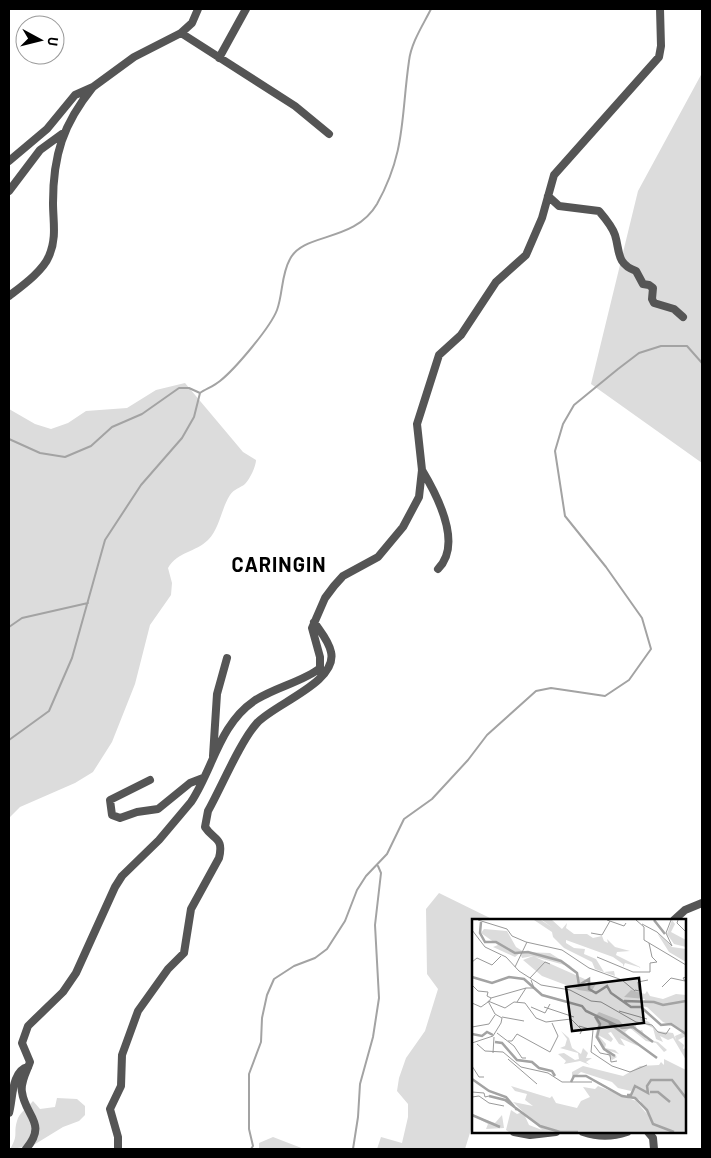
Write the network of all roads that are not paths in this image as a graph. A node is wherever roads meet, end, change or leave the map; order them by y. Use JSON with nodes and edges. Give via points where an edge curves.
{"nodes":[{"id":1,"x":198,"y":9,"type":"edge"},
{"id":2,"x":246,"y":9,"type":"edge"},
{"id":3,"x":660,"y":9,"type":"edge"},
{"id":4,"x":181,"y":33,"type":"junction"},
{"id":5,"x":219,"y":58,"type":"junction"},
{"id":6,"x":93,"y":86,"type":"junction"},
{"id":7,"x":62,"y":134,"type":"junction"},
{"id":8,"x":329,"y":134,"type":"dead end"},
{"id":9,"x":9,"y":161,"type":"edge"},
{"id":10,"x":9,"y":191,"type":"edge"},
{"id":11,"x":548,"y":196,"type":"junction"},
{"id":12,"x":9,"y":296,"type":"edge"},
{"id":13,"x":682,"y":316,"type":"dead end"},
{"id":14,"x":422,"y":470,"type":"junction"},
{"id":15,"x":438,"y":569,"type":"dead end"},
{"id":16,"x":314,"y":622,"type":"junction"},
{"id":17,"x":227,"y":658,"type":"dead end"},
{"id":18,"x":213,"y":758,"type":"junction"},
{"id":19,"x":203,"y":778,"type":"junction"},
{"id":20,"x":150,"y":780,"type":"dead end"},
{"id":21,"x":702,"y":903,"type":"edge"},
{"id":22,"x":675,"y":919,"type":"edge"},
{"id":23,"x":28,"y":1067,"type":"junction"},
{"id":24,"x":9,"y":1113,"type":"edge"},
{"id":25,"x":519,"y":1133,"type":"edge"},
{"id":26,"x":547,"y":1133,"type":"edge"},
{"id":27,"x":588,"y":1133,"type":"edge"},
{"id":28,"x":624,"y":1133,"type":"edge"},
{"id":29,"x":649,"y":1133,"type":"edge"},
{"id":30,"x":26,"y":1149,"type":"edge"},
{"id":31,"x":118,"y":1149,"type":"edge"},
{"id":32,"x":654,"y":1149,"type":"edge"}],
"edges":[{"from":1,"to":4,"type":"street","via":[[192,23]]},
{"from":2,"to":5,"type":"street"},
{"from":3,"to":11,"type":"street","via":[[659,57],[554,175]]},
{"from":4,"to":5,"type":"street"},
{"from":4,"to":6,"type":"street","via":[[124,63]]},
{"from":5,"to":8,"type":"street","via":[[294,106]]},
{"from":6,"to":7,"type":"street"},
{"from":6,"to":9,"type":"street","via":[[75,95],[47,128]]},
{"from":7,"to":10,"type":"street","via":[[40,150]]},
{"from":7,"to":12,"type":"street","via":[[55,174],[55,230],[50,253],[42,266]]},
{"from":11,"to":13,"type":"street","via":[[559,206],[599,211],[616,236],[620,260],[636,271],[643,284],[653,288],[654,303],[674,309]]},
{"from":11,"to":14,"type":"street","via":[[526,255],[496,282],[461,334],[445,348],[436,363],[417,424]]},
{"from":14,"to":15,"type":"street","via":[[436,491],[446,525],[448,554]]},
{"from":14,"to":16,"type":"street","via":[[420,497],[403,527],[378,557],[343,576],[325,598]]},
{"from":16,"to":18,"type":"street","via":[[312,633],[320,668],[253,702],[235,717]]},
{"from":16,"to":31,"type":"street","via":[[332,652],[326,674],[257,723],[208,811],[205,827],[218,839],[219,858],[190,910],[184,953],[148,995],[125,1044],[121,1086],[110,1109]]},
{"from":17,"to":18,"type":"street","via":[[217,694]]},
{"from":18,"to":19,"type":"street"},
{"from":19,"to":20,"type":"street","via":[[190,783],[158,809],[120,818],[112,815],[110,800]]},
{"from":19,"to":23,"type":"street","via":[[191,802],[118,882],[70,983],[28,1026],[22,1043],[30,1056]]},
{"from":21,"to":22,"type":"street","via":[[685,910]]},
{"from":23,"to":24,"type":"street","via":[[20,1072],[15,1082]]},
{"from":23,"to":30,"type":"street","via":[[22,1094],[36,1130]]},
{"from":25,"to":26,"type":"street"},
{"from":27,"to":28,"type":"street","via":[[601,1136]]},
{"from":29,"to":32,"type":"street"}]}
